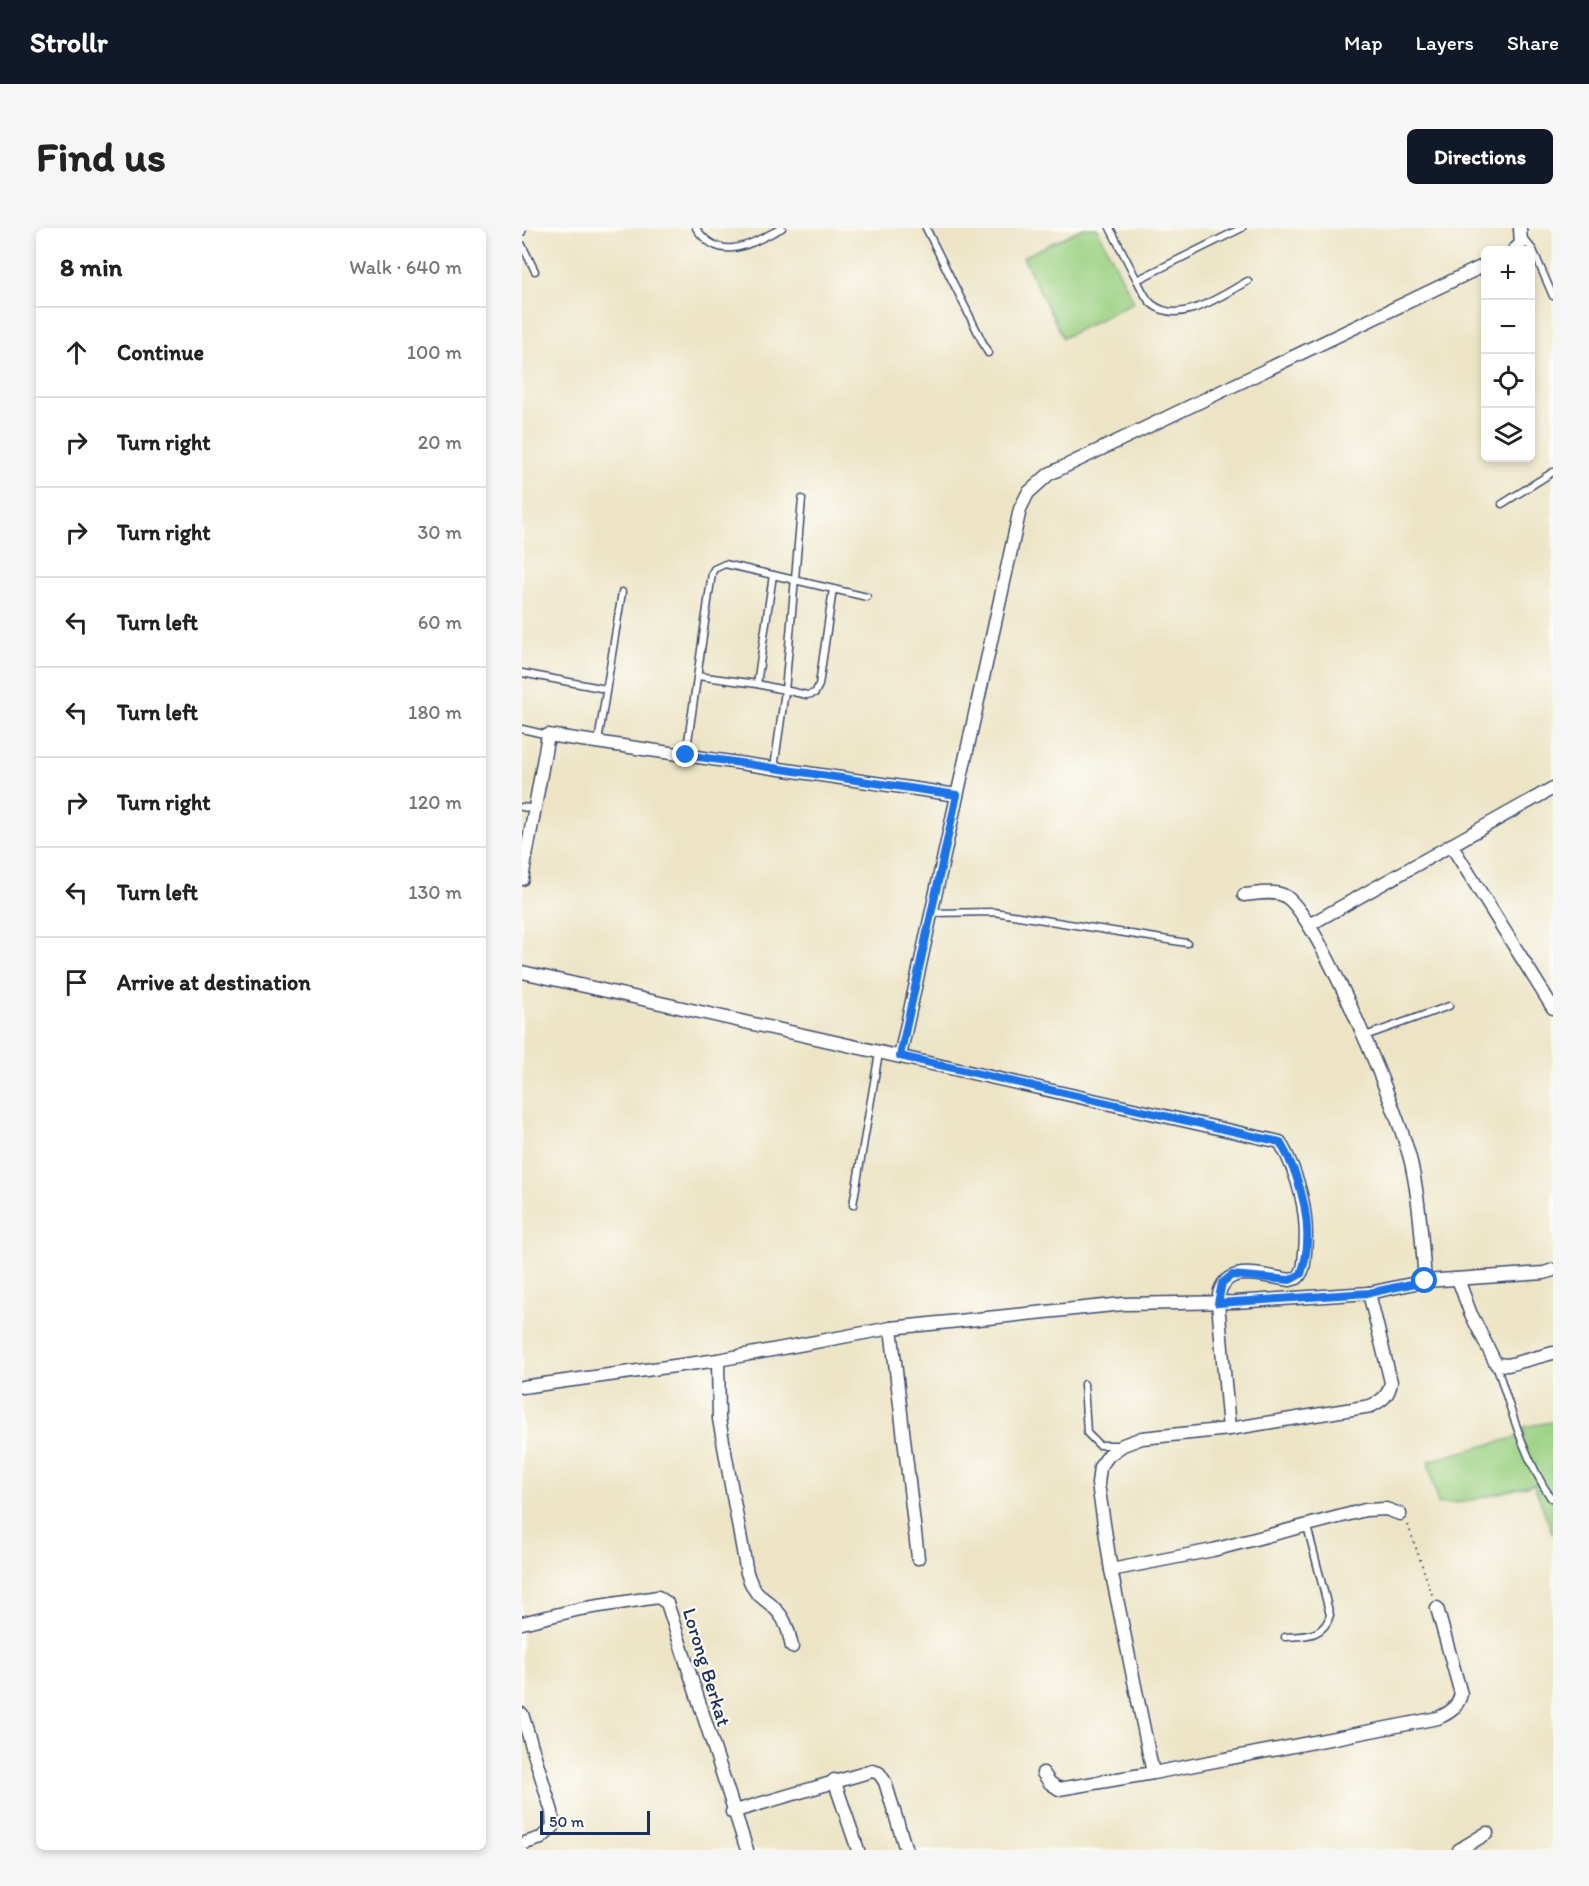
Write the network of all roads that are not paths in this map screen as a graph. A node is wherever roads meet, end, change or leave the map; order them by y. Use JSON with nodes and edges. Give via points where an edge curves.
{"nodes":[{"id":1,"x":696,"y":228,"type":"edge"},
{"id":2,"x":782,"y":228,"type":"edge"},
{"id":3,"x":926,"y":228,"type":"edge"},
{"id":4,"x":1110,"y":228,"type":"edge"},
{"id":5,"x":1242,"y":228,"type":"edge"},
{"id":6,"x":1521,"y":233,"type":"edge"},
{"id":7,"x":522,"y":245,"type":"edge"},
{"id":8,"x":1481,"y":267,"type":"edge"},
{"id":9,"x":536,"y":271,"type":"dead end"},
{"id":10,"x":1137,"y":280,"type":"junction"},
{"id":11,"x":1248,"y":281,"type":"dead end"},
{"id":12,"x":1553,"y":296,"type":"edge"},
{"id":13,"x":987,"y":353,"type":"dead end"},
{"id":14,"x":1553,"y":472,"type":"edge"},
{"id":15,"x":802,"y":499,"type":"dead end"},
{"id":16,"x":1502,"y":504,"type":"dead end"},
{"id":17,"x":773,"y":575,"type":"junction"},
{"id":18,"x":795,"y":579,"type":"junction"},
{"id":19,"x":832,"y":589,"type":"junction"},
{"id":20,"x":622,"y":592,"type":"dead end"},
{"id":21,"x":867,"y":597,"type":"dead end"},
{"id":22,"x":522,"y":673,"type":"edge"},
{"id":23,"x":698,"y":676,"type":"junction"},
{"id":24,"x":757,"y":684,"type":"junction"},
{"id":25,"x":606,"y":689,"type":"junction"},
{"id":26,"x":784,"y":691,"type":"junction"},
{"id":27,"x":522,"y":729,"type":"edge"},
{"id":28,"x":548,"y":735,"type":"junction"},
{"id":29,"x":598,"y":742,"type":"junction"},
{"id":30,"x":686,"y":755,"type":"junction"},
{"id":31,"x":774,"y":768,"type":"junction"},
{"id":32,"x":1553,"y":788,"type":"edge"},
{"id":33,"x":957,"y":795,"type":"junction"},
{"id":34,"x":528,"y":808,"type":"edge"},
{"id":35,"x":1451,"y":845,"type":"junction"},
{"id":36,"x":522,"y":879,"type":"edge"},
{"id":37,"x":1244,"y":895,"type":"dead end"},
{"id":38,"x":932,"y":913,"type":"junction"},
{"id":39,"x":1309,"y":925,"type":"junction"},
{"id":40,"x":1187,"y":942,"type":"dead end"},
{"id":41,"x":522,"y":972,"type":"edge"},
{"id":42,"x":1449,"y":1006,"type":"dead end"},
{"id":43,"x":1553,"y":1008,"type":"edge"},
{"id":44,"x":1365,"y":1036,"type":"junction"},
{"id":45,"x":879,"y":1052,"type":"junction"},
{"id":46,"x":900,"y":1056,"type":"junction"},
{"id":47,"x":853,"y":1205,"type":"dead end"},
{"id":48,"x":1553,"y":1270,"type":"edge"},
{"id":49,"x":1458,"y":1279,"type":"junction"},
{"id":50,"x":1425,"y":1281,"type":"junction"},
{"id":51,"x":1369,"y":1293,"type":"junction"},
{"id":52,"x":1218,"y":1303,"type":"junction"},
{"id":53,"x":891,"y":1328,"type":"junction"},
{"id":54,"x":1553,"y":1353,"type":"edge"},
{"id":55,"x":718,"y":1360,"type":"junction"},
{"id":56,"x":1496,"y":1364,"type":"junction"},
{"id":57,"x":1083,"y":1384,"type":"dead end"},
{"id":58,"x":522,"y":1387,"type":"edge"},
{"id":59,"x":1229,"y":1429,"type":"junction"},
{"id":60,"x":1123,"y":1445,"type":"junction"},
{"id":61,"x":1551,"y":1498,"type":"dead end"},
{"id":62,"x":1400,"y":1514,"type":"road end"},
{"id":63,"x":1307,"y":1526,"type":"junction"},
{"id":64,"x":918,"y":1558,"type":"dead end"},
{"id":65,"x":1111,"y":1570,"type":"junction"},
{"id":66,"x":1437,"y":1608,"type":"road end"},
{"id":67,"x":522,"y":1623,"type":"edge"},
{"id":68,"x":1285,"y":1637,"type":"dead end"},
{"id":69,"x":792,"y":1647,"type":"dead end"},
{"id":70,"x":522,"y":1714,"type":"edge"},
{"id":71,"x":1043,"y":1773,"type":"dead end"},
{"id":72,"x":1153,"y":1773,"type":"junction"},
{"id":73,"x":834,"y":1780,"type":"junction"},
{"id":74,"x":732,"y":1812,"type":"junction"},
{"id":75,"x":1487,"y":1833,"type":"dead end"},
{"id":76,"x":522,"y":1844,"type":"edge"},
{"id":77,"x":747,"y":1850,"type":"edge"},
{"id":78,"x":858,"y":1850,"type":"edge"},
{"id":79,"x":906,"y":1850,"type":"edge"},
{"id":80,"x":1459,"y":1850,"type":"edge"}],
"edges":[{"from":1,"to":2,"type":"lane","via":[[711,245],[731,249]]},
{"from":3,"to":13,"type":"lane"},
{"from":4,"to":10,"type":"lane"},
{"from":5,"to":10,"type":"lane"},
{"from":6,"to":12,"type":"lane","via":[[1533,250]]},
{"from":7,"to":9,"type":"lane"},
{"from":8,"to":33,"type":"street","via":[[1038,482],[1020,509]]},
{"from":10,"to":11,"type":"lane","via":[[1153,304],[1169,311],[1206,304]]},
{"from":14,"to":16,"type":"lane"},
{"from":15,"to":18,"type":"lane"},
{"from":17,"to":18,"type":"lane"},
{"from":17,"to":23,"type":"lane","via":[[724,564],[714,569]]},
{"from":17,"to":24,"type":"lane"},
{"from":18,"to":19,"type":"lane"},
{"from":18,"to":26,"type":"lane"},
{"from":19,"to":21,"type":"lane"},
{"from":19,"to":26,"type":"lane","via":[[818,690],[807,695]]},
{"from":20,"to":25,"type":"lane"},
{"from":22,"to":25,"type":"lane"},
{"from":23,"to":24,"type":"lane"},
{"from":23,"to":30,"type":"lane"},
{"from":24,"to":26,"type":"lane"},
{"from":25,"to":29,"type":"lane"},
{"from":26,"to":31,"type":"lane"},
{"from":27,"to":28,"type":"lane"},
{"from":28,"to":29,"type":"street"},
{"from":28,"to":34,"type":"street"},
{"from":29,"to":30,"type":"street"},
{"from":30,"to":31,"type":"street"},
{"from":31,"to":33,"type":"street"},
{"from":32,"to":35,"type":"street"},
{"from":33,"to":38,"type":"street"},
{"from":34,"to":36,"type":"street"},
{"from":35,"to":39,"type":"street"},
{"from":35,"to":43,"type":"street"},
{"from":37,"to":39,"type":"street","via":[[1280,894]]},
{"from":38,"to":40,"type":"lane","via":[[993,912]]},
{"from":38,"to":46,"type":"street"},
{"from":39,"to":44,"type":"street"},
{"from":41,"to":45,"type":"street"},
{"from":42,"to":44,"type":"lane"},
{"from":44,"to":50,"type":"street","via":[[1412,1165]]},
{"from":45,"to":46,"type":"street"},
{"from":45,"to":47,"type":"lane"},
{"from":46,"to":52,"type":"street","via":[[1280,1142],[1306,1212],[1301,1274],[1290,1280],[1232,1275],[1222,1283]]},
{"from":48,"to":49,"type":"street"},
{"from":49,"to":50,"type":"street"},
{"from":49,"to":56,"type":"street"},
{"from":50,"to":51,"type":"street"},
{"from":51,"to":52,"type":"street"},
{"from":51,"to":59,"type":"street","via":[[1391,1382],[1390,1392],[1381,1401],[1371,1406]]},
{"from":52,"to":53,"type":"street","via":[[1123,1304]]},
{"from":52,"to":59,"type":"street"},
{"from":53,"to":55,"type":"street"},
{"from":53,"to":64,"type":"street"},
{"from":54,"to":56,"type":"street","via":[[1508,1365]]},
{"from":55,"to":58,"type":"street"},
{"from":55,"to":69,"type":"street","via":[[719,1419],[747,1573],[753,1591],[778,1611],[788,1628]]},
{"from":56,"to":61,"type":"lane","via":[[1520,1437]]},
{"from":57,"to":60,"type":"lane","via":[[1087,1433],[1099,1445]]},
{"from":59,"to":60,"type":"street","via":[[1142,1438]]},
{"from":60,"to":65,"type":"street","via":[[1100,1467],[1098,1484]]},
{"from":62,"to":63,"type":"street","via":[[1386,1509],[1365,1510]]},
{"from":63,"to":65,"type":"street"},
{"from":63,"to":68,"type":"lane","via":[[1330,1615],[1321,1632]]},
{"from":65,"to":72,"type":"street"},
{"from":66,"to":72,"type":"street","via":[[1461,1694],[1458,1706],[1449,1713]]},
{"from":67,"to":74,"type":"street","name":"Lorong Berkat","via":[[580,1609],[663,1598]]},
{"from":70,"to":76,"type":"street","via":[[552,1812],[553,1827],[541,1838]]},
{"from":71,"to":72,"type":"street","via":[[1059,1789]]},
{"from":73,"to":74,"type":"street"},
{"from":73,"to":78,"type":"street"},
{"from":73,"to":79,"type":"street","via":[[865,1771],[879,1773]]},
{"from":74,"to":77,"type":"street","name":"Lorong Berkat"},
{"from":75,"to":80,"type":"street"}]}
